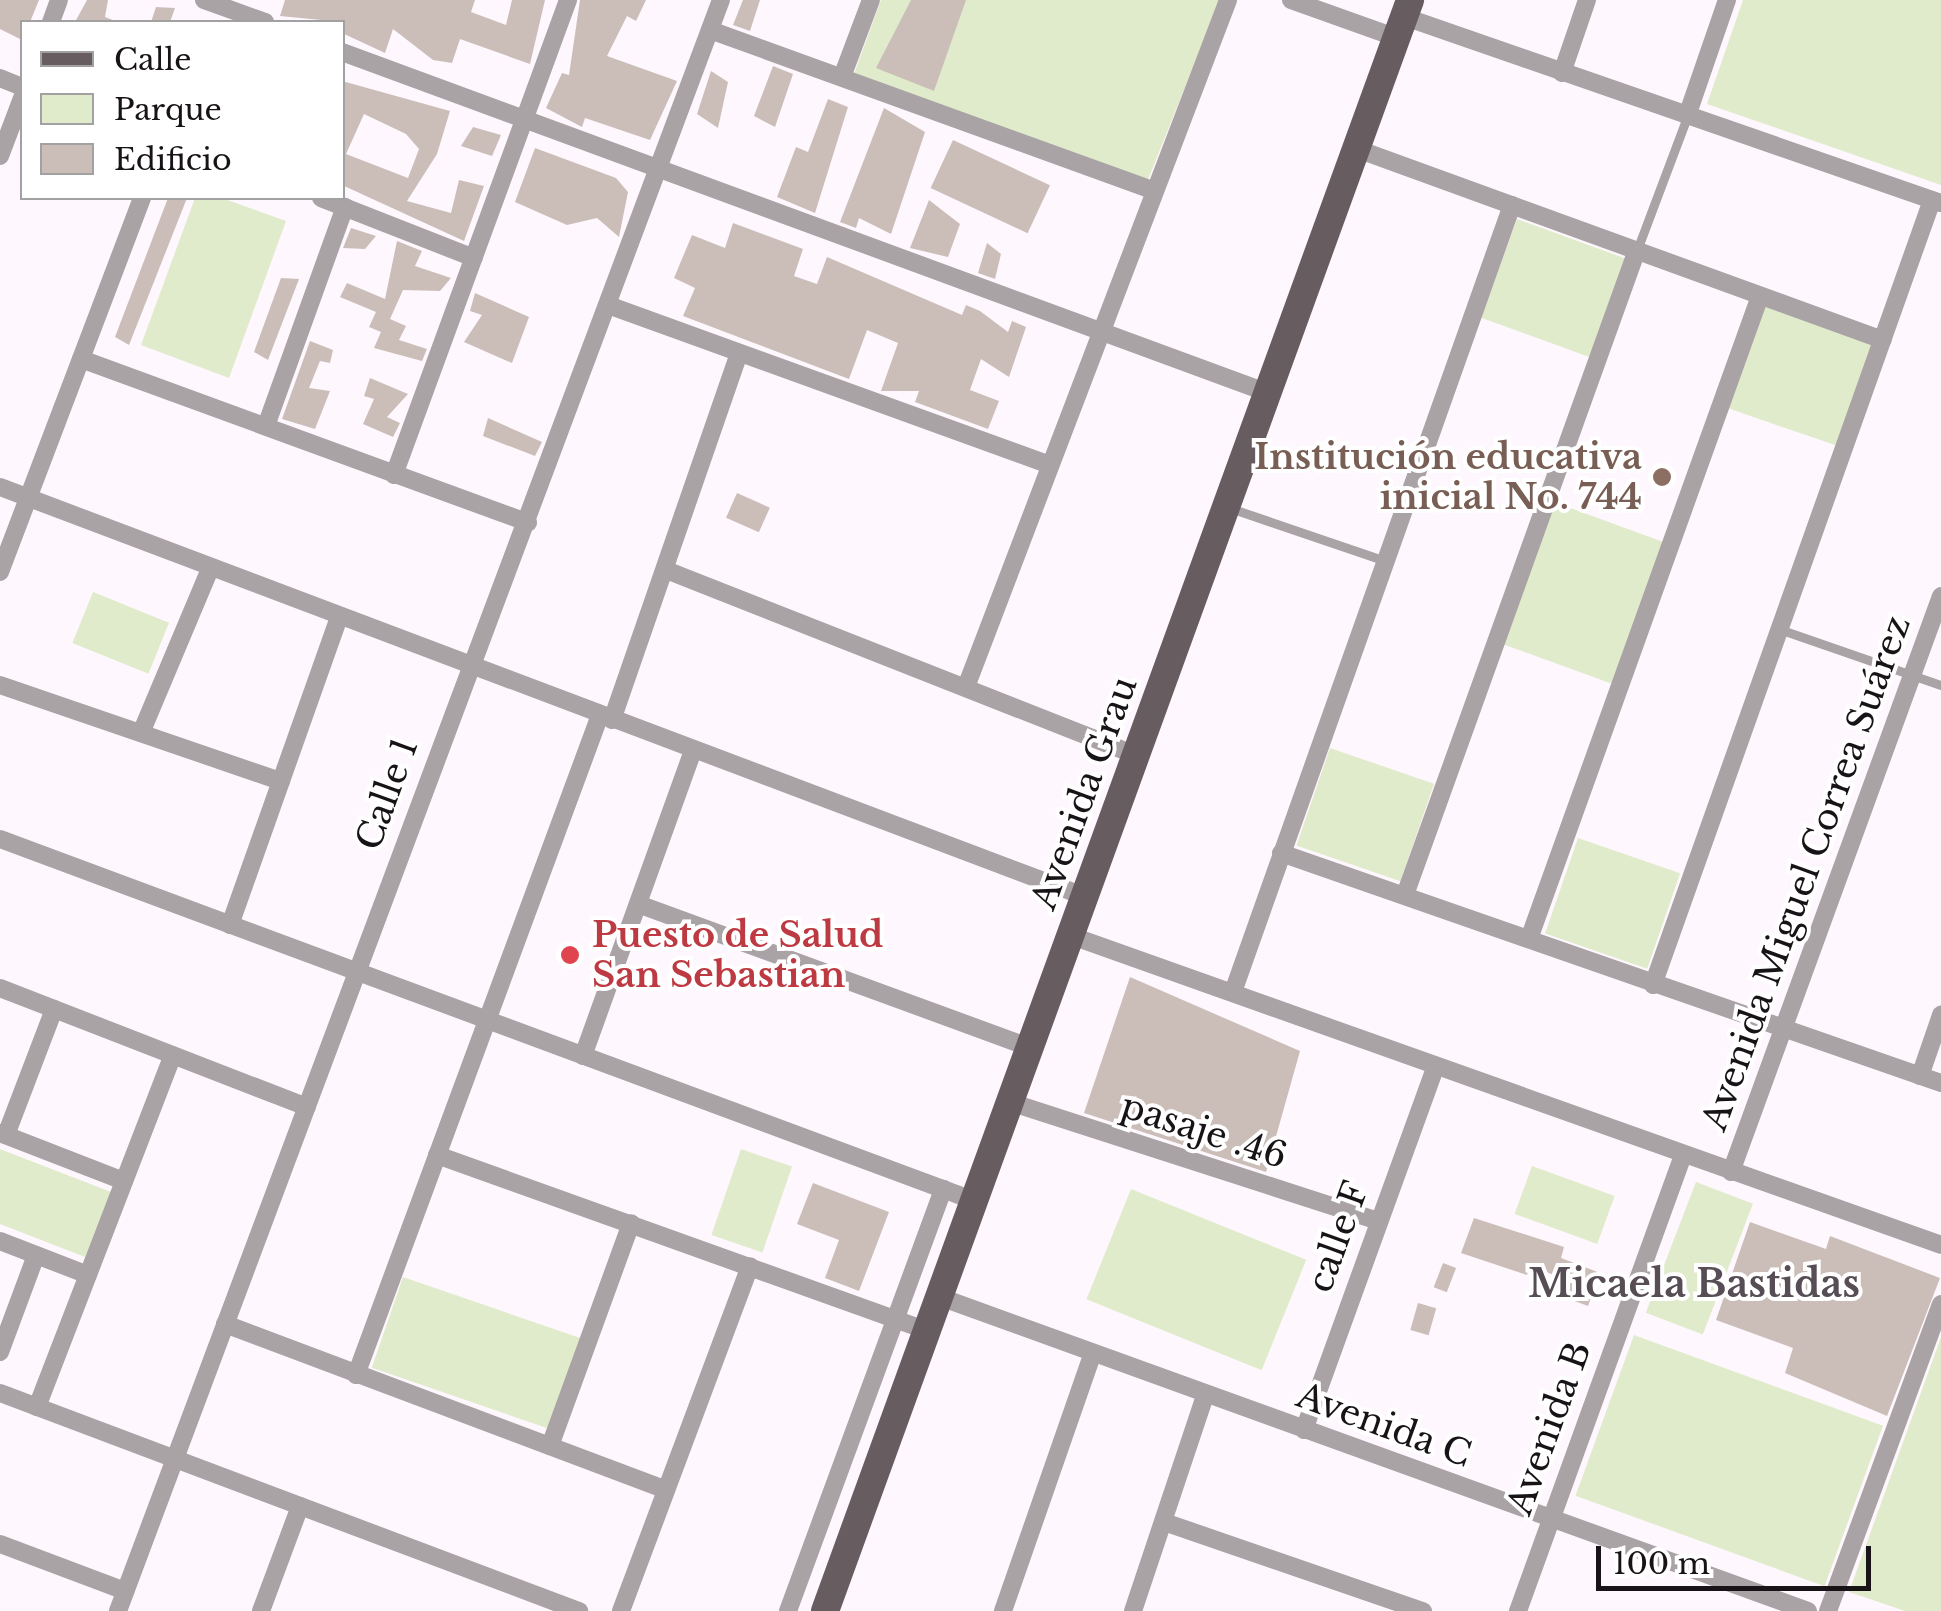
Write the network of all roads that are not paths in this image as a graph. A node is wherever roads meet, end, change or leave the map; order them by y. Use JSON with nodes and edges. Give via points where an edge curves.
{"nodes":[{"id":1,"x":204,"y":0,"type":"edge"},
{"id":2,"x":568,"y":0,"type":"edge"},
{"id":3,"x":721,"y":0,"type":"edge"},
{"id":4,"x":871,"y":0,"type":"edge"},
{"id":5,"x":1228,"y":0,"type":"edge"},
{"id":6,"x":1291,"y":0,"type":"edge"},
{"id":7,"x":1587,"y":0,"type":"edge"},
{"id":8,"x":1727,"y":0,"type":"edge"},
{"id":9,"x":1404,"y":18,"type":"edge"},
{"id":10,"x":259,"y":20,"type":"edge"},
{"id":11,"x":710,"y":30,"type":"junction"},
{"id":12,"x":345,"y":53,"type":"edge"},
{"id":13,"x":1562,"y":73,"type":"junction"},
{"id":14,"x":842,"y":77,"type":"junction"},
{"id":15,"x":20,"y":103,"type":"edge"},
{"id":16,"x":1687,"y":116,"type":"junction"},
{"id":17,"x":526,"y":120,"type":"junction"},
{"id":18,"x":1360,"y":150,"type":"junction"},
{"id":19,"x":0,"y":156,"type":"edge"},
{"id":20,"x":659,"y":167,"type":"junction"},
{"id":21,"x":1153,"y":190,"type":"junction"},
{"id":22,"x":141,"y":200,"type":"edge"},
{"id":23,"x":327,"y":200,"type":"edge"},
{"id":24,"x":1936,"y":202,"type":"edge"},
{"id":25,"x":1512,"y":205,"type":"junction"},
{"id":26,"x":345,"y":207,"type":"junction"},
{"id":27,"x":1637,"y":250,"type":"junction"},
{"id":28,"x":474,"y":258,"type":"junction"},
{"id":29,"x":1760,"y":296,"type":"junction"},
{"id":30,"x":608,"y":305,"type":"junction"},
{"id":31,"x":1100,"y":335,"type":"junction"},
{"id":32,"x":1883,"y":340,"type":"junction"},
{"id":33,"x":738,"y":356,"type":"junction"},
{"id":34,"x":81,"y":359,"type":"junction"},
{"id":35,"x":1271,"y":394,"type":"junction"},
{"id":36,"x":266,"y":426,"type":"junction"},
{"id":37,"x":1050,"y":465,"type":"junction"},
{"id":38,"x":394,"y":474,"type":"junction"},
{"id":39,"x":0,"y":487,"type":"edge"},
{"id":40,"x":28,"y":499,"type":"junction"},
{"id":41,"x":1228,"y":507,"type":"junction"},
{"id":42,"x":528,"y":523,"type":"junction"},
{"id":43,"x":1384,"y":560,"type":"junction"},
{"id":44,"x":210,"y":569,"type":"junction"},
{"id":45,"x":666,"y":570,"type":"junction"},
{"id":46,"x":0,"y":572,"type":"edge"},
{"id":47,"x":1941,"y":596,"type":"edge"},
{"id":48,"x":339,"y":617,"type":"junction"},
{"id":49,"x":1780,"y":629,"type":"junction"},
{"id":50,"x":469,"y":667,"type":"junction"},
{"id":51,"x":1913,"y":675,"type":"junction"},
{"id":52,"x":0,"y":685,"type":"edge"},
{"id":53,"x":1941,"y":685,"type":"edge"},
{"id":54,"x":966,"y":687,"type":"junction"},
{"id":55,"x":606,"y":717,"type":"junction"},
{"id":56,"x":141,"y":733,"type":"junction"},
{"id":57,"x":694,"y":750,"type":"junction"},
{"id":58,"x":1138,"y":756,"type":"junction"},
{"id":59,"x":281,"y":780,"type":"junction"},
{"id":60,"x":0,"y":839,"type":"edge"},
{"id":61,"x":1281,"y":853,"type":"junction"},
{"id":62,"x":1405,"y":895,"type":"junction"},
{"id":63,"x":1086,"y":897,"type":"junction"},
{"id":64,"x":638,"y":904,"type":"junction"},
{"id":65,"x":230,"y":925,"type":"junction"},
{"id":66,"x":1072,"y":936,"type":"junction"},
{"id":67,"x":1529,"y":939,"type":"junction"},
{"id":68,"x":356,"y":972,"type":"junction"},
{"id":69,"x":1653,"y":985,"type":"junction"},
{"id":70,"x":0,"y":988,"type":"edge"},
{"id":71,"x":1233,"y":992,"type":"junction"},
{"id":72,"x":54,"y":1009,"type":"junction"},
{"id":73,"x":1941,"y":1016,"type":"edge"},
{"id":74,"x":486,"y":1018,"type":"junction"},
{"id":75,"x":1787,"y":1033,"type":"junction"},
{"id":76,"x":1031,"y":1048,"type":"junction"},
{"id":77,"x":174,"y":1055,"type":"junction"},
{"id":78,"x":583,"y":1056,"type":"junction"},
{"id":79,"x":1436,"y":1066,"type":"junction"},
{"id":80,"x":1920,"y":1076,"type":"junction"},
{"id":81,"x":1941,"y":1083,"type":"edge"},
{"id":82,"x":1010,"y":1102,"type":"junction"},
{"id":83,"x":307,"y":1107,"type":"junction"},
{"id":84,"x":3,"y":1134,"type":"edge"},
{"id":85,"x":438,"y":1155,"type":"junction"},
{"id":86,"x":1683,"y":1155,"type":"junction"},
{"id":87,"x":1731,"y":1172,"type":"junction"},
{"id":88,"x":124,"y":1181,"type":"junction"},
{"id":89,"x":943,"y":1189,"type":"junction"},
{"id":90,"x":976,"y":1201,"type":"junction"},
{"id":91,"x":1378,"y":1221,"type":"junction"},
{"id":92,"x":631,"y":1223,"type":"junction"},
{"id":93,"x":0,"y":1241,"type":"edge"},
{"id":94,"x":1941,"y":1245,"type":"edge"},
{"id":95,"x":36,"y":1255,"type":"junction"},
{"id":96,"x":750,"y":1266,"type":"junction"},
{"id":97,"x":88,"y":1275,"type":"junction"},
{"id":98,"x":940,"y":1297,"type":"junction"},
{"id":99,"x":1941,"y":1304,"type":"edge"},
{"id":100,"x":896,"y":1320,"type":"junction"},
{"id":101,"x":224,"y":1324,"type":"junction"},
{"id":102,"x":928,"y":1331,"type":"junction"},
{"id":103,"x":0,"y":1352,"type":"edge"},
{"id":104,"x":1092,"y":1355,"type":"junction"},
{"id":105,"x":356,"y":1375,"type":"junction"},
{"id":106,"x":0,"y":1393,"type":"edge"},
{"id":107,"x":1205,"y":1396,"type":"junction"},
{"id":108,"x":37,"y":1406,"type":"junction"},
{"id":109,"x":1304,"y":1430,"type":"junction"},
{"id":110,"x":550,"y":1446,"type":"junction"},
{"id":111,"x":174,"y":1460,"type":"junction"},
{"id":112,"x":666,"y":1490,"type":"junction"},
{"id":113,"x":300,"y":1506,"type":"junction"},
{"id":114,"x":1550,"y":1519,"type":"junction"},
{"id":115,"x":1164,"y":1522,"type":"junction"},
{"id":116,"x":0,"y":1544,"type":"edge"},
{"id":117,"x":125,"y":1591,"type":"junction"},
{"id":118,"x":1778,"y":1606,"type":"edge"},
{"id":119,"x":118,"y":1611,"type":"edge"},
{"id":120,"x":261,"y":1611,"type":"edge"},
{"id":121,"x":579,"y":1611,"type":"edge"},
{"id":122,"x":621,"y":1611,"type":"edge"},
{"id":123,"x":788,"y":1611,"type":"edge"},
{"id":124,"x":826,"y":1611,"type":"edge"},
{"id":125,"x":1004,"y":1611,"type":"edge"},
{"id":126,"x":1133,"y":1611,"type":"edge"},
{"id":127,"x":1423,"y":1611,"type":"edge"},
{"id":128,"x":1518,"y":1611,"type":"edge"},
{"id":129,"x":1808,"y":1611,"type":"edge"},
{"id":130,"x":1828,"y":1611,"type":"edge"}],
"edges":[{"from":1,"to":10,"type":"street"},
{"from":2,"to":17,"type":"street"},
{"from":3,"to":11,"type":"street","name":"Calle 1"},
{"from":4,"to":14,"type":"street"},
{"from":5,"to":21,"type":"street"},
{"from":6,"to":9,"type":"street"},
{"from":7,"to":13,"type":"street"},
{"from":8,"to":16,"type":"street"},
{"from":9,"to":13,"type":"street"},
{"from":9,"to":18,"type":"main road","name":"Avenida Grau"},
{"from":11,"to":14,"type":"street"},
{"from":11,"to":20,"type":"street","name":"Calle 1"},
{"from":12,"to":17,"type":"street"},
{"from":13,"to":16,"type":"street"},
{"from":14,"to":21,"type":"street"},
{"from":15,"to":19,"type":"street"},
{"from":16,"to":24,"type":"street"},
{"from":16,"to":27,"type":"lane"},
{"from":17,"to":20,"type":"street"},
{"from":17,"to":28,"type":"street"},
{"from":18,"to":25,"type":"street"},
{"from":18,"to":35,"type":"main road","name":"Avenida Grau"},
{"from":20,"to":30,"type":"street","name":"Calle 1"},
{"from":20,"to":31,"type":"street"},
{"from":21,"to":31,"type":"street"},
{"from":22,"to":34,"type":"street"},
{"from":23,"to":26,"type":"street"},
{"from":24,"to":32,"type":"street"},
{"from":25,"to":27,"type":"street"},
{"from":25,"to":43,"type":"street"},
{"from":26,"to":28,"type":"street"},
{"from":26,"to":36,"type":"street"},
{"from":27,"to":29,"type":"street"},
{"from":27,"to":62,"type":"street"},
{"from":28,"to":38,"type":"street"},
{"from":29,"to":32,"type":"street"},
{"from":29,"to":67,"type":"street"},
{"from":30,"to":33,"type":"street"},
{"from":30,"to":42,"type":"street","name":"Calle 1"},
{"from":31,"to":35,"type":"street"},
{"from":31,"to":37,"type":"street"},
{"from":32,"to":49,"type":"street"},
{"from":33,"to":37,"type":"street"},
{"from":33,"to":45,"type":"street"},
{"from":34,"to":36,"type":"street"},
{"from":34,"to":40,"type":"street"},
{"from":35,"to":41,"type":"main road","name":"Avenida Grau"},
{"from":36,"to":38,"type":"street"},
{"from":37,"to":54,"type":"street"},
{"from":38,"to":42,"type":"street"},
{"from":39,"to":40,"type":"street"},
{"from":40,"to":44,"type":"street"},
{"from":40,"to":46,"type":"street"},
{"from":41,"to":43,"type":"lane"},
{"from":41,"to":58,"type":"main road","name":"Avenida Grau"},
{"from":42,"to":50,"type":"street","name":"Calle 1"},
{"from":43,"to":61,"type":"street"},
{"from":44,"to":48,"type":"street"},
{"from":44,"to":56,"type":"street"},
{"from":45,"to":54,"type":"street"},
{"from":45,"to":55,"type":"street"},
{"from":47,"to":51,"type":"street","name":"Avenida Miguel Correa Suárez"},
{"from":48,"to":50,"type":"street"},
{"from":48,"to":59,"type":"street"},
{"from":49,"to":51,"type":"lane"},
{"from":49,"to":69,"type":"street"},
{"from":50,"to":55,"type":"street"},
{"from":50,"to":68,"type":"street","name":"Calle 1"},
{"from":51,"to":53,"type":"lane"},
{"from":51,"to":75,"type":"street","name":"Avenida Miguel Correa Suárez"},
{"from":52,"to":56,"type":"street"},
{"from":54,"to":58,"type":"street"},
{"from":55,"to":57,"type":"street"},
{"from":55,"to":74,"type":"street"},
{"from":56,"to":59,"type":"street"},
{"from":57,"to":63,"type":"street"},
{"from":57,"to":64,"type":"street"},
{"from":58,"to":63,"type":"main road","name":"Avenida Grau"},
{"from":59,"to":65,"type":"street"},
{"from":60,"to":65,"type":"street"},
{"from":61,"to":62,"type":"street"},
{"from":61,"to":71,"type":"street"},
{"from":62,"to":67,"type":"street"},
{"from":63,"to":66,"type":"main road","name":"Avenida Grau"},
{"from":64,"to":76,"type":"street"},
{"from":64,"to":78,"type":"street"},
{"from":65,"to":68,"type":"street"},
{"from":66,"to":71,"type":"street"},
{"from":66,"to":76,"type":"main road","name":"Avenida Grau"},
{"from":67,"to":69,"type":"street"},
{"from":68,"to":74,"type":"street"},
{"from":68,"to":83,"type":"street","name":"Calle 1"},
{"from":69,"to":75,"type":"street"},
{"from":70,"to":72,"type":"street"},
{"from":71,"to":79,"type":"street"},
{"from":72,"to":77,"type":"street"},
{"from":72,"to":84,"type":"street"},
{"from":73,"to":80,"type":"street"},
{"from":74,"to":78,"type":"street"},
{"from":74,"to":85,"type":"street"},
{"from":75,"to":80,"type":"street"},
{"from":75,"to":87,"type":"street","name":"Avenida Miguel Correa Suárez"},
{"from":76,"to":82,"type":"main road","name":"Avenida Grau"},
{"from":77,"to":83,"type":"street"},
{"from":77,"to":88,"type":"street"},
{"from":78,"to":89,"type":"street"},
{"from":79,"to":86,"type":"street"},
{"from":79,"to":91,"type":"street","name":"calle F"},
{"from":80,"to":81,"type":"street"},
{"from":82,"to":90,"type":"main road","name":"Avenida Grau"},
{"from":82,"to":91,"type":"street","name":"pasaje .46"},
{"from":83,"to":101,"type":"street","name":"Calle 1"},
{"from":84,"to":88,"type":"street"},
{"from":85,"to":92,"type":"street"},
{"from":85,"to":105,"type":"street"},
{"from":86,"to":87,"type":"street"},
{"from":86,"to":114,"type":"street","name":"Avenida B"},
{"from":87,"to":94,"type":"street"},
{"from":88,"to":97,"type":"street"},
{"from":89,"to":90,"type":"street"},
{"from":89,"to":100,"type":"street"},
{"from":90,"to":98,"type":"main road","name":"Avenida Grau"},
{"from":91,"to":109,"type":"street","name":"calle F"},
{"from":92,"to":96,"type":"street"},
{"from":92,"to":110,"type":"street"},
{"from":93,"to":95,"type":"street"},
{"from":95,"to":97,"type":"street"},
{"from":95,"to":103,"type":"street"},
{"from":96,"to":100,"type":"street"},
{"from":96,"to":112,"type":"street"},
{"from":97,"to":108,"type":"street"},
{"from":98,"to":102,"type":"main road","name":"Avenida Grau"},
{"from":98,"to":104,"type":"street","name":"Avenida C"},
{"from":99,"to":130,"type":"street"},
{"from":100,"to":102,"type":"street"},
{"from":100,"to":123,"type":"street"},
{"from":101,"to":105,"type":"street"},
{"from":101,"to":111,"type":"street","name":"Calle 1"},
{"from":102,"to":124,"type":"main road","name":"Avenida Grau"},
{"from":104,"to":107,"type":"street","name":"Avenida C"},
{"from":104,"to":125,"type":"street"},
{"from":105,"to":110,"type":"street"},
{"from":106,"to":108,"type":"street"},
{"from":107,"to":109,"type":"street","name":"Avenida C"},
{"from":107,"to":115,"type":"street"},
{"from":108,"to":111,"type":"street"},
{"from":109,"to":114,"type":"street","name":"Avenida C"},
{"from":110,"to":112,"type":"street"},
{"from":111,"to":113,"type":"street"},
{"from":111,"to":117,"type":"street","name":"Calle 1"},
{"from":112,"to":122,"type":"street"},
{"from":113,"to":120,"type":"street"},
{"from":113,"to":121,"type":"street"},
{"from":114,"to":118,"type":"street","name":"Avenida C"},
{"from":114,"to":128,"type":"street","name":"Avenida B"},
{"from":115,"to":126,"type":"street"},
{"from":115,"to":127,"type":"street"},
{"from":116,"to":117,"type":"street"},
{"from":117,"to":119,"type":"street","name":"Calle 1"},
{"from":118,"to":129,"type":"street","name":"Avenida C"}]}
